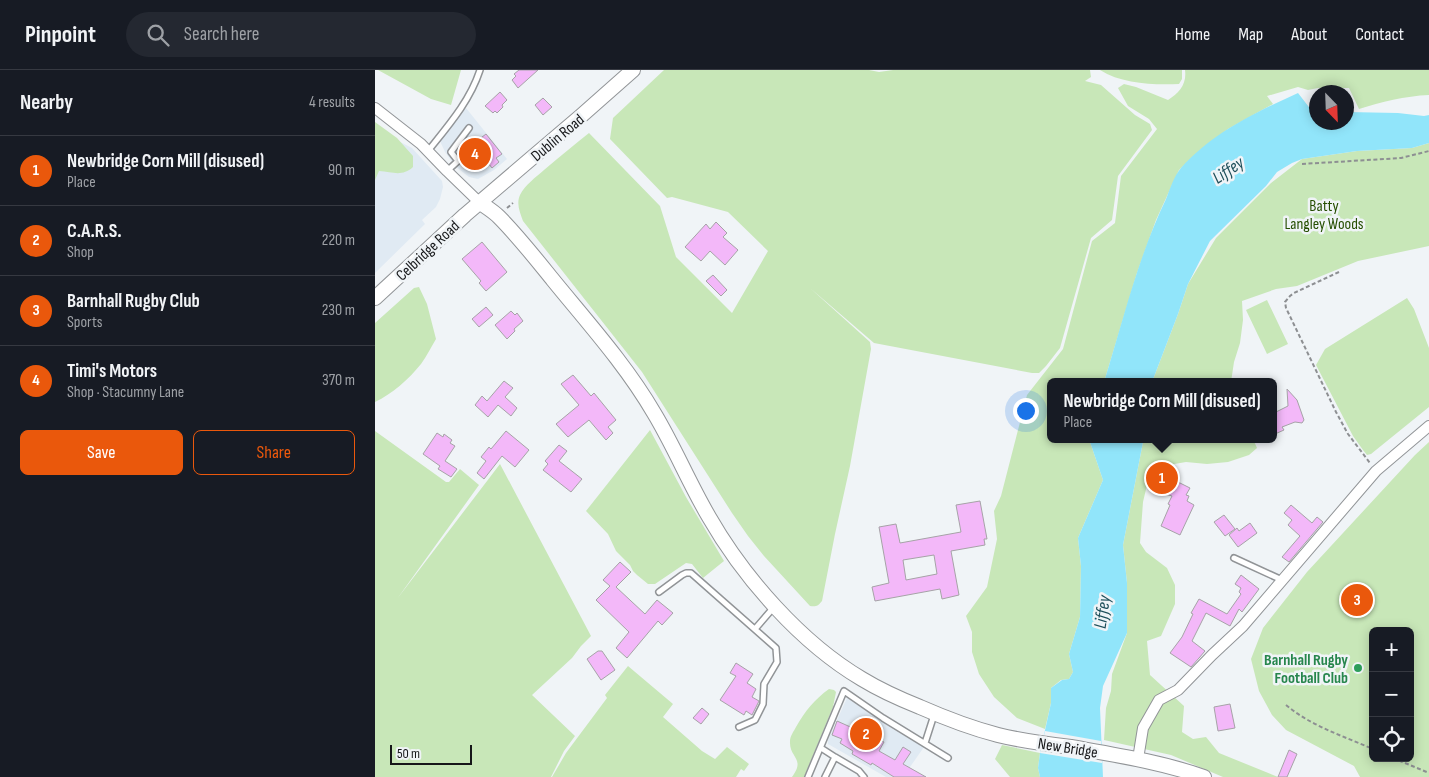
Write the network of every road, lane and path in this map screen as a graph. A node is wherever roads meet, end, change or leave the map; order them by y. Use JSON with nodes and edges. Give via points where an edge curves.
{"nodes":[{"id":1,"x":480,"y":70,"type":"edge"},
{"id":2,"x":633,"y":70,"type":"edge"},
{"id":3,"x":375,"y":108,"type":"edge"},
{"id":4,"x":469,"y":128,"type":"dead end"},
{"id":5,"x":428,"y":151,"type":"junction"},
{"id":6,"x":1429,"y":151,"type":"edge"},
{"id":7,"x":1302,"y":164,"type":"dead end"},
{"id":8,"x":447,"y":171,"type":"junction"},
{"id":9,"x":479,"y":202,"type":"junction"},
{"id":10,"x":1339,"y":272,"type":"dead end"},
{"id":11,"x":375,"y":298,"type":"edge"},
{"id":12,"x":1429,"y":426,"type":"edge"},
{"id":13,"x":1376,"y":471,"type":"junction"},
{"id":14,"x":1234,"y":558,"type":"dead end"},
{"id":15,"x":1283,"y":581,"type":"junction"},
{"id":16,"x":659,"y":592,"type":"dead end"},
{"id":17,"x":775,"y":606,"type":"junction"},
{"id":18,"x":755,"y":629,"type":"junction"},
{"id":19,"x":1286,"y":705,"type":"dead end"},
{"id":20,"x":935,"y":713,"type":"junction"},
{"id":21,"x":739,"y":727,"type":"dead end"},
{"id":22,"x":925,"y":744,"type":"junction"},
{"id":23,"x":1369,"y":747,"type":"edge"},
{"id":24,"x":821,"y":748,"type":"junction"},
{"id":25,"x":835,"y":757,"type":"junction"},
{"id":26,"x":948,"y":758,"type":"dead end"},
{"id":27,"x":1138,"y":759,"type":"junction"},
{"id":28,"x":1403,"y":762,"type":"edge"},
{"id":29,"x":1429,"y":773,"type":"edge"},
{"id":30,"x":808,"y":777,"type":"edge"},
{"id":31,"x":825,"y":777,"type":"edge"},
{"id":32,"x":864,"y":777,"type":"edge"},
{"id":33,"x":1204,"y":777,"type":"edge"}],
"edges":[{"from":1,"to":5,"type":"lane","via":[[466,101]]},
{"from":2,"to":9,"type":"main road","name":"Dublin Road"},
{"from":3,"to":5,"type":"street"},
{"from":4,"to":8,"type":"lane","via":[[451,152],[458,161]]},
{"from":5,"to":8,"type":"street"},
{"from":6,"to":7,"type":"path","via":[[1401,158]]},
{"from":8,"to":9,"type":"street"},
{"from":9,"to":11,"type":"main road","name":"Celbridge Road"},
{"from":9,"to":17,"type":"main road","name":"New Bridge","via":[[497,215],[621,364],[654,412],[709,517],[744,569]]},
{"from":10,"to":13,"type":"path","via":[[1294,293],[1285,302],[1286,308],[1348,434]]},
{"from":12,"to":13,"type":"street"},
{"from":13,"to":15,"type":"street"},
{"from":14,"to":15,"type":"lane"},
{"from":15,"to":27,"type":"street","via":[[1178,690],[1159,700],[1143,728]]},
{"from":16,"to":18,"type":"lane","via":[[682,575],[691,573]]},
{"from":17,"to":18,"type":"lane"},
{"from":17,"to":20,"type":"main road","name":"New Bridge","via":[[849,671],[881,690]]},
{"from":18,"to":21,"type":"lane","via":[[776,648],[777,662],[764,684],[763,704],[755,720]]},
{"from":19,"to":23,"type":"path","via":[[1312,723]]},
{"from":20,"to":22,"type":"lane"},
{"from":20,"to":27,"type":"main road","name":"New Bridge","via":[[978,729],[1023,740]]},
{"from":22,"to":24,"type":"lane","via":[[844,691]]},
{"from":22,"to":26,"type":"lane"},
{"from":24,"to":25,"type":"lane"},
{"from":24,"to":30,"type":"lane"},
{"from":25,"to":31,"type":"lane"},
{"from":25,"to":32,"type":"lane"},
{"from":27,"to":33,"type":"main road","name":"New Bridge"},
{"from":28,"to":29,"type":"path"}]}
